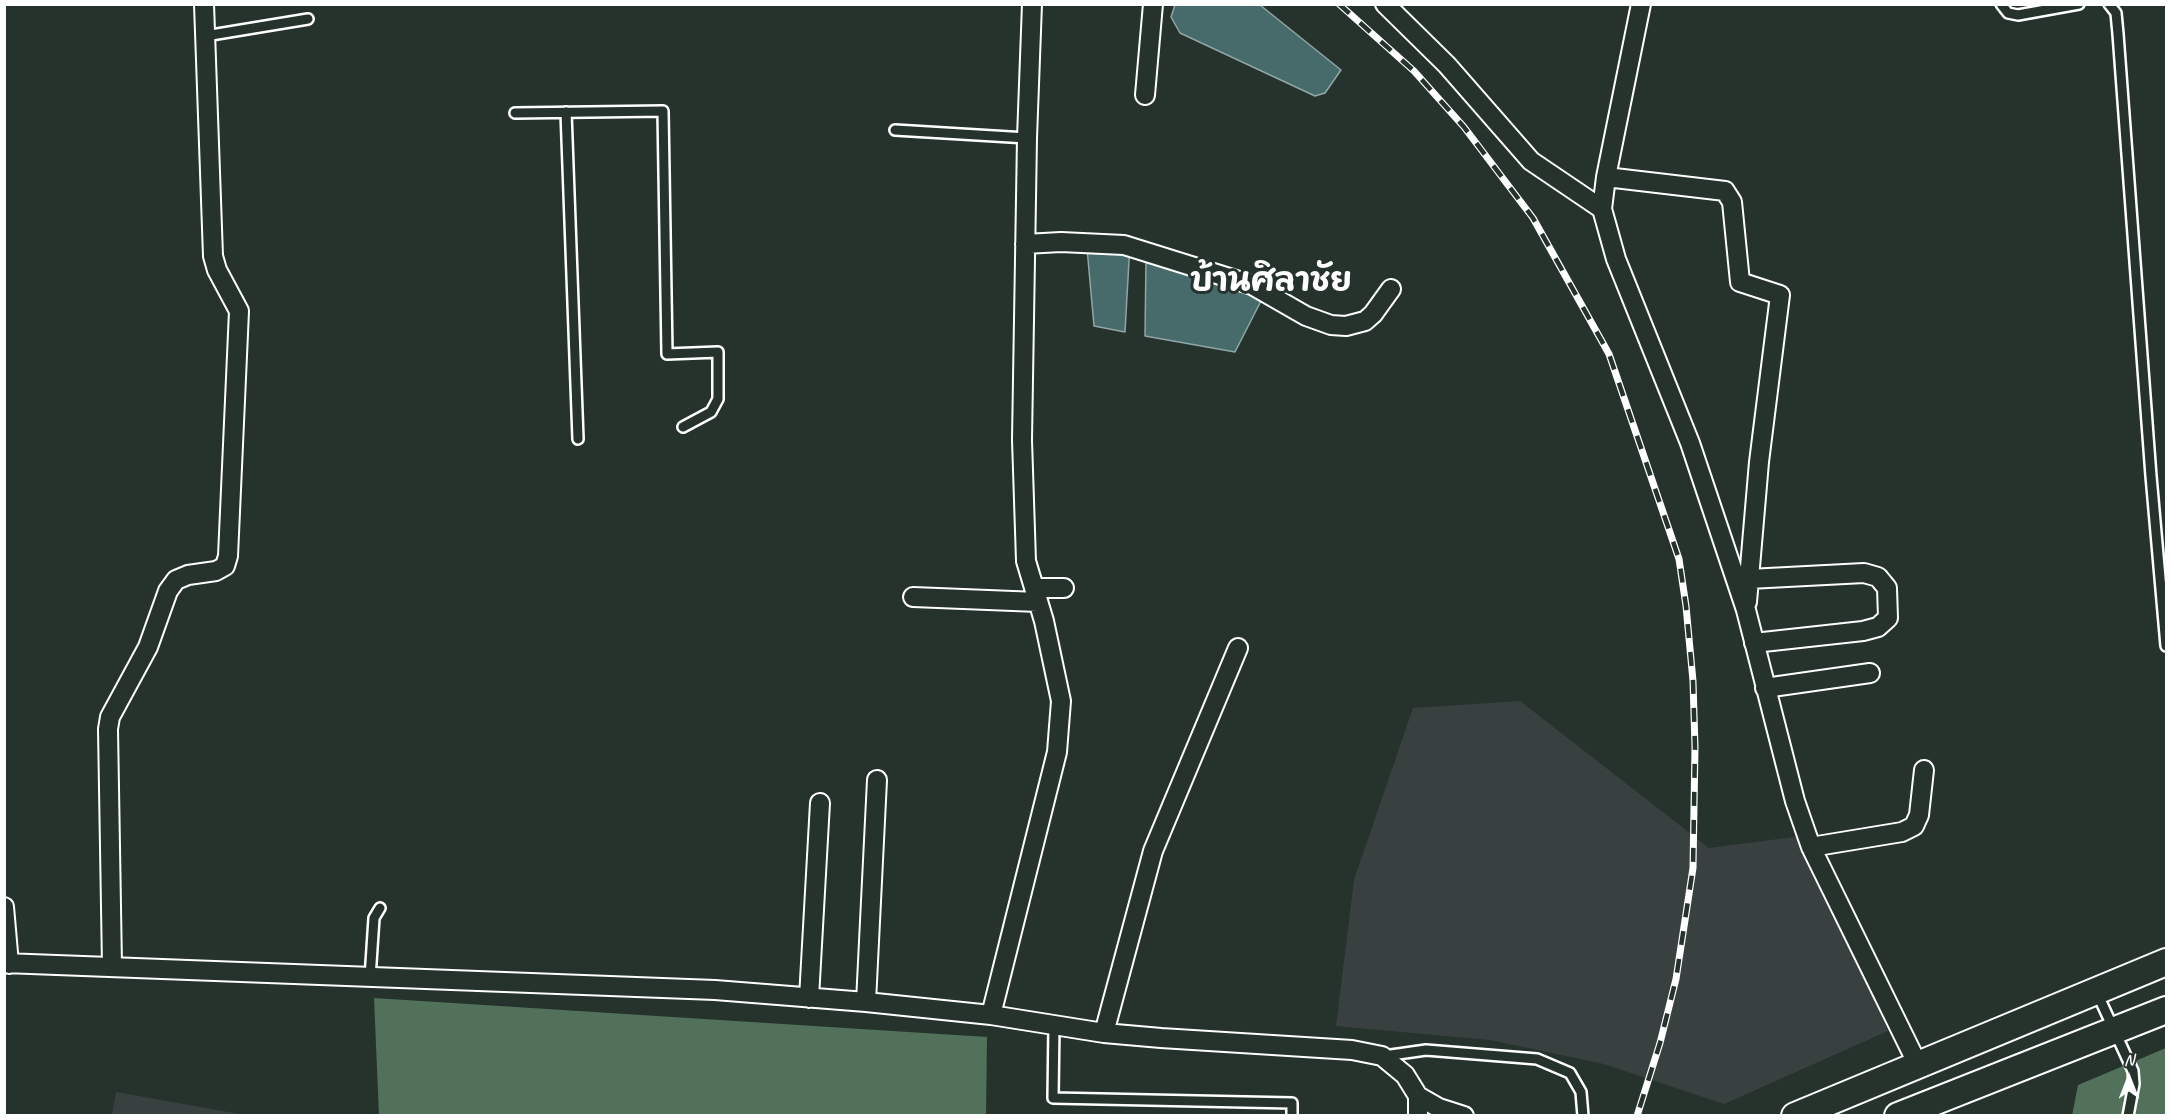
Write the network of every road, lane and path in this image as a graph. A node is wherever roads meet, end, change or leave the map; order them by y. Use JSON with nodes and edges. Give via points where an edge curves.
{"nodes":[{"id":1,"x":204,"y":4,"type":"edge"},
{"id":2,"x":1032,"y":4,"type":"edge"},
{"id":3,"x":1153,"y":4,"type":"edge"},
{"id":4,"x":1385,"y":4,"type":"edge"},
{"id":5,"x":1641,"y":4,"type":"edge"},
{"id":6,"x":2001,"y":4,"type":"edge"},
{"id":7,"x":2079,"y":4,"type":"edge"},
{"id":8,"x":2109,"y":4,"type":"edge"},
{"id":9,"x":308,"y":19,"type":"dead end"},
{"id":10,"x":205,"y":36,"type":"junction"},
{"id":11,"x":1145,"y":95,"type":"dead end"},
{"id":12,"x":566,"y":112,"type":"junction"},
{"id":13,"x":515,"y":113,"type":"dead end"},
{"id":14,"x":895,"y":130,"type":"dead end"},
{"id":15,"x":1027,"y":138,"type":"junction"},
{"id":16,"x":1606,"y":177,"type":"junction"},
{"id":17,"x":1602,"y":209,"type":"junction"},
{"id":18,"x":1025,"y":244,"type":"junction"},
{"id":19,"x":1391,"y":289,"type":"dead end"},
{"id":20,"x":683,"y":427,"type":"dead end"},
{"id":21,"x":578,"y":439,"type":"dead end"},
{"id":22,"x":1749,"y":579,"type":"junction"},
{"id":23,"x":1064,"y":588,"type":"dead end"},
{"id":24,"x":1036,"y":595,"type":"junction"},
{"id":25,"x":913,"y":597,"type":"dead end"},
{"id":26,"x":1746,"y":610,"type":"junction"},
{"id":27,"x":1755,"y":643,"type":"junction"},
{"id":28,"x":2166,"y":646,"type":"edge"},
{"id":29,"x":1238,"y":648,"type":"dead end"},
{"id":30,"x":1870,"y":673,"type":"dead end"},
{"id":31,"x":1766,"y":688,"type":"junction"},
{"id":32,"x":1924,"y":770,"type":"dead end"},
{"id":33,"x":877,"y":780,"type":"dead end"},
{"id":34,"x":819,"y":803,"type":"dead end"},
{"id":35,"x":1811,"y":847,"type":"junction"},
{"id":36,"x":4,"y":907,"type":"edge"},
{"id":37,"x":380,"y":908,"type":"dead end"},
{"id":38,"x":2166,"y":962,"type":"edge"},
{"id":39,"x":7,"y":964,"type":"edge"},
{"id":40,"x":112,"y":966,"type":"junction"},
{"id":41,"x":370,"y":978,"type":"junction"},
{"id":42,"x":2096,"y":990,"type":"junction"},
{"id":43,"x":809,"y":998,"type":"junction"},
{"id":44,"x":866,"y":1002,"type":"junction"},
{"id":45,"x":2166,"y":1010,"type":"edge"},
{"id":46,"x":991,"y":1015,"type":"junction"},
{"id":47,"x":1054,"y":1025,"type":"junction"},
{"id":48,"x":2115,"y":1031,"type":"junction"},
{"id":49,"x":1104,"y":1033,"type":"junction"},
{"id":50,"x":1382,"y":1056,"type":"junction"},
{"id":51,"x":1918,"y":1065,"type":"junction"},
{"id":52,"x":1418,"y":1096,"type":"junction"},
{"id":53,"x":1292,"y":1116,"type":"edge"},
{"id":54,"x":1418,"y":1116,"type":"edge"},
{"id":55,"x":1464,"y":1116,"type":"edge"},
{"id":56,"x":1583,"y":1116,"type":"edge"},
{"id":57,"x":1795,"y":1116,"type":"edge"},
{"id":58,"x":1898,"y":1116,"type":"edge"},
{"id":59,"x":2127,"y":1116,"type":"edge"}],
"edges":[{"from":1,"to":10,"type":"street"},
{"from":2,"to":15,"type":"street"},
{"from":3,"to":11,"type":"street"},
{"from":4,"to":17,"type":"street","via":[[1448,65],[1531,161]]},
{"from":5,"to":16,"type":"street"},
{"from":6,"to":7,"type":"lane","via":[[2008,13],[2018,15]]},
{"from":8,"to":28,"type":"lane","via":[[2116,13],[2118,34]]},
{"from":9,"to":10,"type":"lane"},
{"from":10,"to":40,"type":"street","via":[[213,256],[239,311],[228,555],[225,566],[216,571],[176,580],[168,591],[148,647],[110,717]]},
{"from":12,"to":13,"type":"lane"},
{"from":12,"to":20,"type":"lane","via":[[663,111],[667,354],[718,352],[718,399],[711,412]]},
{"from":12,"to":21,"type":"lane"},
{"from":14,"to":15,"type":"lane"},
{"from":15,"to":18,"type":"street"},
{"from":16,"to":17,"type":"street"},
{"from":16,"to":22,"type":"street","via":[[1725,191],[1732,202],[1740,282],[1780,295]]},
{"from":17,"to":26,"type":"street","via":[[1616,259],[1690,443]]},
{"from":18,"to":19,"type":"street","via":[[1124,245],[1252,285],[1306,316],[1331,325],[1365,321]]},
{"from":18,"to":24,"type":"street","via":[[1022,440],[1026,561]]},
{"from":22,"to":26,"type":"street"},
{"from":22,"to":27,"type":"street","via":[[1864,573],[1878,577],[1887,588],[1888,618],[1878,627]]},
{"from":23,"to":24,"type":"street"},
{"from":24,"to":25,"type":"street"},
{"from":24,"to":46,"type":"street","via":[[1061,701],[1057,752]]},
{"from":26,"to":27,"type":"street"},
{"from":27,"to":31,"type":"street"},
{"from":29,"to":49,"type":"street","via":[[1153,851]]},
{"from":30,"to":31,"type":"street"},
{"from":31,"to":35,"type":"street"},
{"from":32,"to":35,"type":"street","via":[[1914,826],[1902,832]]},
{"from":33,"to":44,"type":"street"},
{"from":34,"to":43,"type":"street"},
{"from":35,"to":51,"type":"street"},
{"from":36,"to":39,"type":"street"},
{"from":37,"to":41,"type":"lane","via":[[374,918]]},
{"from":38,"to":42,"type":"main road"},
{"from":39,"to":40,"type":"street"},
{"from":40,"to":41,"type":"street"},
{"from":41,"to":43,"type":"street","via":[[715,990]]},
{"from":42,"to":48,"type":"lane"},
{"from":42,"to":51,"type":"main road"},
{"from":43,"to":44,"type":"street"},
{"from":44,"to":46,"type":"street"},
{"from":45,"to":48,"type":"main road"},
{"from":46,"to":47,"type":"street"},
{"from":47,"to":49,"type":"street"},
{"from":47,"to":53,"type":"lane","via":[[1053,1098],[1292,1103]]},
{"from":48,"to":58,"type":"main road"},
{"from":48,"to":59,"type":"lane","via":[[2133,1071]]},
{"from":49,"to":50,"type":"street","via":[[1352,1050]]},
{"from":50,"to":52,"type":"street","via":[[1405,1075]]},
{"from":50,"to":56,"type":"lane","via":[[1426,1050],[1537,1059],[1570,1073],[1581,1092]]},
{"from":51,"to":57,"type":"main road"},
{"from":52,"to":54,"type":"street"},
{"from":52,"to":55,"type":"street"}]}
